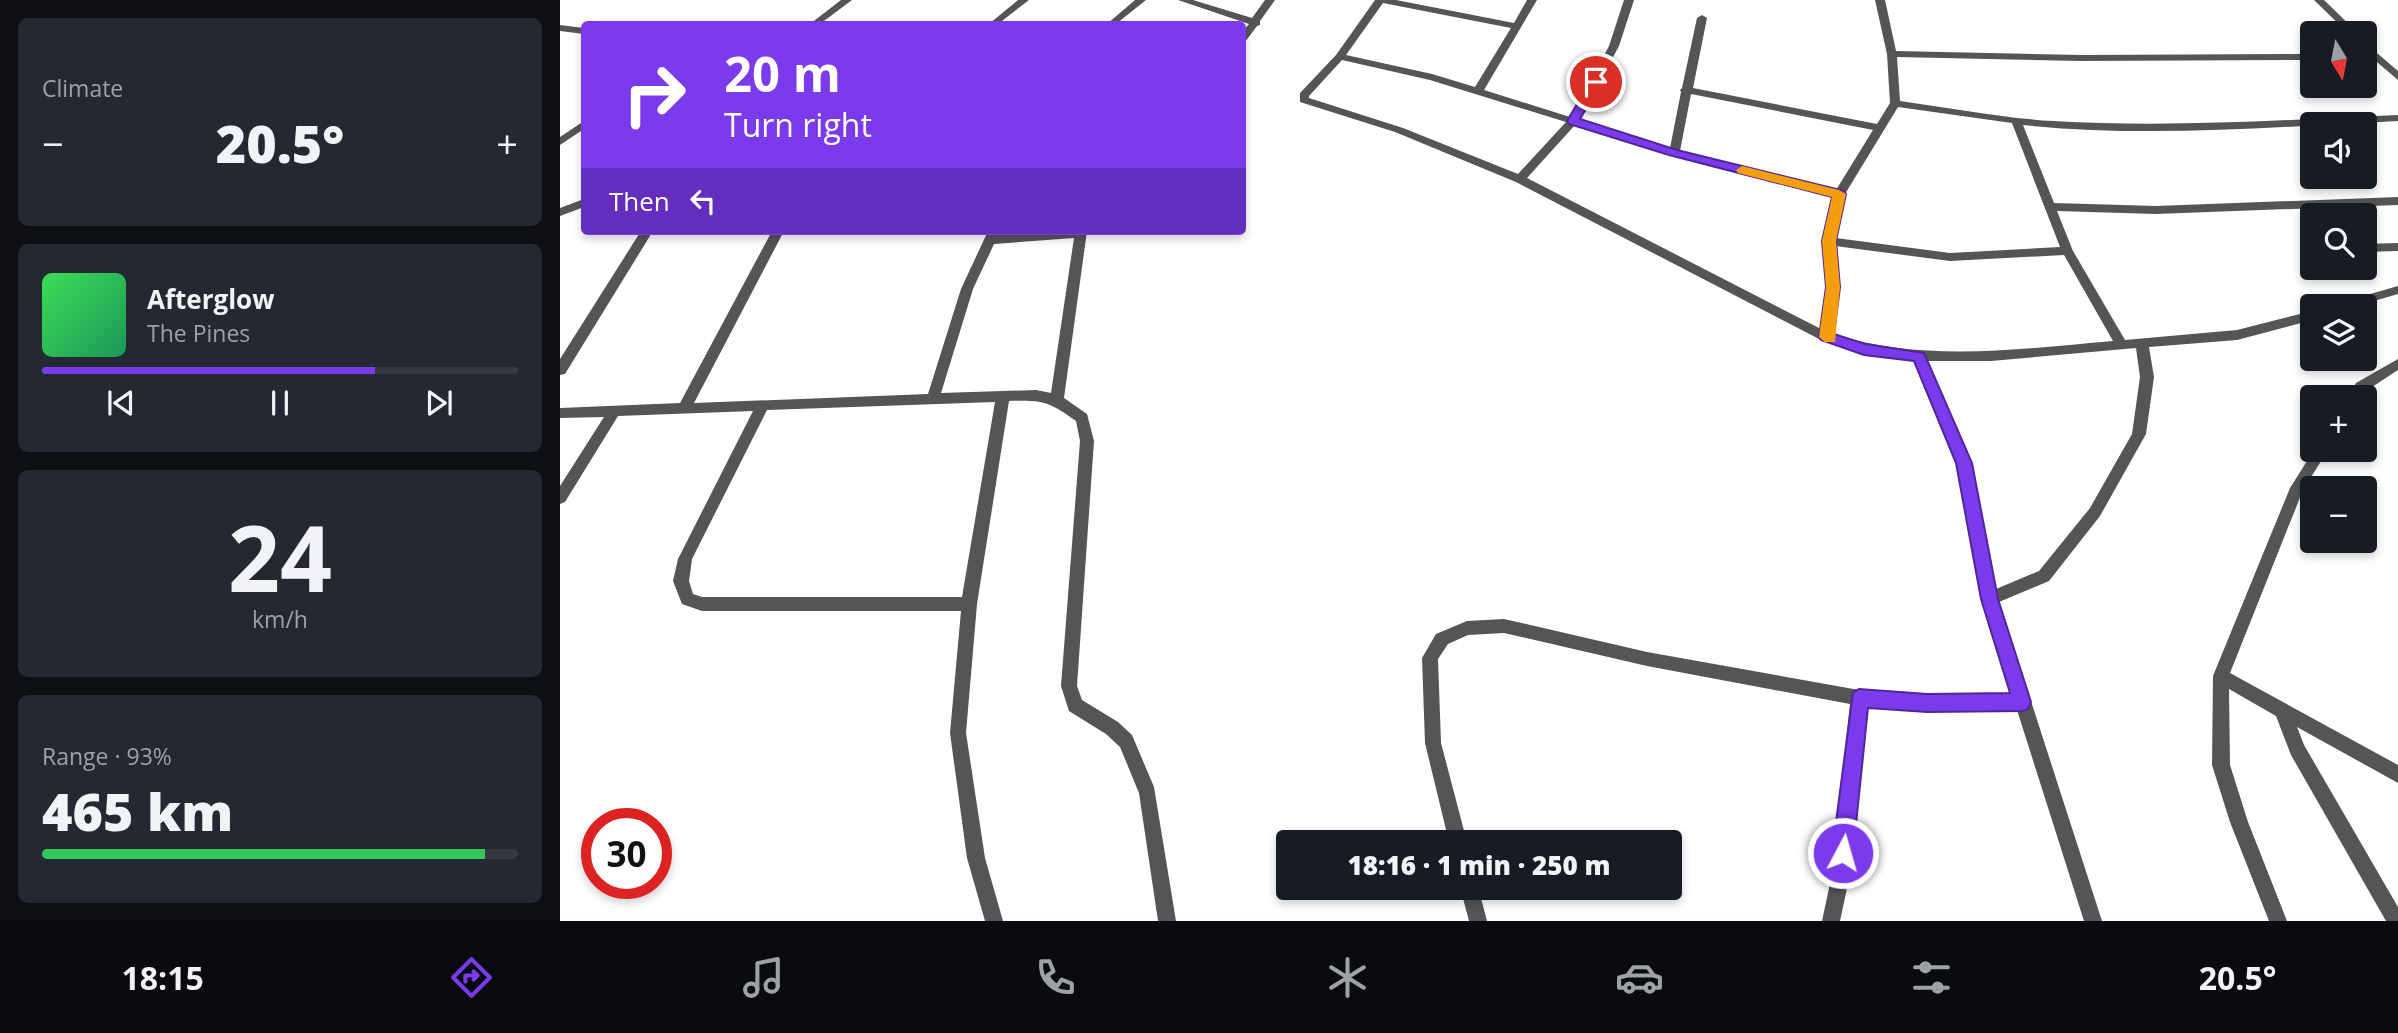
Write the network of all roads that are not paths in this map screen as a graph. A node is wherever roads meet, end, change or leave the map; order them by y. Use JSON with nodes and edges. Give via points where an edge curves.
{"nodes":[{"id":1,"x":847,"y":0,"type":"edge"},
{"id":2,"x":1024,"y":0,"type":"edge"},
{"id":3,"x":1141,"y":0,"type":"edge"},
{"id":4,"x":1182,"y":0,"type":"edge"},
{"id":5,"x":1270,"y":0,"type":"edge"},
{"id":6,"x":1381,"y":0,"type":"edge"},
{"id":7,"x":1532,"y":0,"type":"edge"},
{"id":8,"x":1629,"y":0,"type":"edge"},
{"id":9,"x":1880,"y":0,"type":"edge"},
{"id":10,"x":2319,"y":0,"type":"edge"},
{"id":11,"x":1702,"y":18,"type":"dead end"},
{"id":12,"x":818,"y":21,"type":"edge"},
{"id":13,"x":997,"y":21,"type":"edge"},
{"id":14,"x":1115,"y":21,"type":"edge"},
{"id":15,"x":2341,"y":21,"type":"edge"},
{"id":16,"x":1257,"y":23,"type":"junction"},
{"id":17,"x":1517,"y":26,"type":"junction"},
{"id":18,"x":560,"y":28,"type":"edge"},
{"id":19,"x":581,"y":31,"type":"edge"},
{"id":20,"x":1246,"y":35,"type":"edge"},
{"id":21,"x":1892,"y":54,"type":"junction"},
{"id":22,"x":1340,"y":57,"type":"junction"},
{"id":23,"x":2300,"y":57,"type":"edge"},
{"id":24,"x":2377,"y":57,"type":"edge"},
{"id":25,"x":2398,"y":77,"type":"edge"},
{"id":26,"x":1479,"y":90,"type":"junction"},
{"id":27,"x":1685,"y":90,"type":"junction"},
{"id":28,"x":1895,"y":103,"type":"junction"},
{"id":29,"x":2398,"y":117,"type":"edge"},
{"id":30,"x":2016,"y":120,"type":"junction"},
{"id":31,"x":1573,"y":121,"type":"junction"},
{"id":32,"x":581,"y":126,"type":"edge"},
{"id":33,"x":1881,"y":128,"type":"junction"},
{"id":34,"x":560,"y":142,"type":"edge"},
{"id":35,"x":1674,"y":153,"type":"junction"},
{"id":36,"x":1520,"y":179,"type":"junction"},
{"id":37,"x":1839,"y":194,"type":"junction"},
{"id":38,"x":2398,"y":201,"type":"edge"},
{"id":39,"x":581,"y":206,"type":"edge"},
{"id":40,"x":2049,"y":207,"type":"junction"},
{"id":41,"x":560,"y":212,"type":"edge"},
{"id":42,"x":644,"y":235,"type":"edge"},
{"id":43,"x":776,"y":235,"type":"edge"},
{"id":44,"x":1013,"y":235,"type":"edge"},
{"id":45,"x":1080,"y":235,"type":"edge"},
{"id":46,"x":991,"y":236,"type":"edge"},
{"id":47,"x":1829,"y":241,"type":"junction"},
{"id":48,"x":2398,"y":247,"type":"edge"},
{"id":49,"x":2377,"y":248,"type":"edge"},
{"id":50,"x":2067,"y":251,"type":"junction"},
{"id":51,"x":2398,"y":290,"type":"edge"},
{"id":52,"x":2377,"y":296,"type":"edge"},
{"id":53,"x":2300,"y":318,"type":"edge"},
{"id":54,"x":1826,"y":337,"type":"junction"},
{"id":55,"x":2142,"y":343,"type":"junction"},
{"id":56,"x":2122,"y":345,"type":"junction"},
{"id":57,"x":1919,"y":356,"type":"junction"},
{"id":58,"x":2398,"y":364,"type":"edge"},
{"id":59,"x":560,"y":370,"type":"edge"},
{"id":60,"x":2364,"y":385,"type":"edge"},
{"id":61,"x":1003,"y":396,"type":"junction"},
{"id":62,"x":933,"y":398,"type":"junction"},
{"id":63,"x":1057,"y":400,"type":"junction"},
{"id":64,"x":763,"y":405,"type":"junction"},
{"id":65,"x":684,"y":408,"type":"junction"},
{"id":66,"x":615,"y":410,"type":"junction"},
{"id":67,"x":560,"y":413,"type":"edge"},
{"id":68,"x":2314,"y":462,"type":"edge"},
{"id":69,"x":560,"y":498,"type":"edge"},
{"id":70,"x":1990,"y":599,"type":"junction"},
{"id":71,"x":969,"y":604,"type":"junction"},
{"id":72,"x":2221,"y":676,"type":"junction"},
{"id":73,"x":1859,"y":698,"type":"junction"},
{"id":74,"x":2022,"y":702,"type":"junction"},
{"id":75,"x":2281,"y":708,"type":"junction"},
{"id":76,"x":2398,"y":774,"type":"edge"},
{"id":77,"x":1455,"y":830,"type":"edge"},
{"id":78,"x":1472,"y":900,"type":"edge"},
{"id":79,"x":994,"y":921,"type":"edge"},
{"id":80,"x":1167,"y":921,"type":"edge"},
{"id":81,"x":1478,"y":921,"type":"edge"},
{"id":82,"x":1831,"y":921,"type":"edge"},
{"id":83,"x":2094,"y":921,"type":"edge"},
{"id":84,"x":2278,"y":921,"type":"edge"},
{"id":85,"x":2396,"y":921,"type":"edge"}],
"edges":[{"from":1,"to":12,"type":"street"},
{"from":2,"to":13,"type":"street"},
{"from":3,"to":14,"type":"street"},
{"from":4,"to":16,"type":"street"},
{"from":5,"to":16,"type":"street"},
{"from":6,"to":17,"type":"street"},
{"from":6,"to":22,"type":"street"},
{"from":7,"to":17,"type":"street"},
{"from":8,"to":31,"type":"street","via":[[1614,46]]},
{"from":9,"to":21,"type":"street"},
{"from":10,"to":15,"type":"street"},
{"from":11,"to":27,"type":"street"},
{"from":16,"to":20,"type":"street"},
{"from":17,"to":26,"type":"street"},
{"from":18,"to":19,"type":"street"},
{"from":21,"to":23,"type":"street"},
{"from":21,"to":28,"type":"street"},
{"from":22,"to":26,"type":"street"},
{"from":22,"to":36,"type":"street","via":[[1304,100],[1399,130]]},
{"from":24,"to":25,"type":"street"},
{"from":26,"to":31,"type":"street"},
{"from":27,"to":33,"type":"street"},
{"from":27,"to":35,"type":"street"},
{"from":28,"to":30,"type":"street"},
{"from":28,"to":33,"type":"street"},
{"from":29,"to":30,"type":"street","via":[[2132,126]]},
{"from":30,"to":40,"type":"street"},
{"from":31,"to":35,"type":"street"},
{"from":31,"to":36,"type":"street"},
{"from":32,"to":34,"type":"street"},
{"from":33,"to":37,"type":"street"},
{"from":35,"to":37,"type":"street"},
{"from":36,"to":54,"type":"street"},
{"from":37,"to":47,"type":"street"},
{"from":38,"to":40,"type":"street","via":[[2156,210]]},
{"from":39,"to":41,"type":"street"},
{"from":40,"to":50,"type":"street"},
{"from":42,"to":59,"type":"street"},
{"from":43,"to":65,"type":"street"},
{"from":44,"to":46,"type":"street"},
{"from":45,"to":63,"type":"street"},
{"from":46,"to":62,"type":"street","via":[[968,289]]},
{"from":47,"to":50,"type":"street","via":[[1950,257]]},
{"from":47,"to":54,"type":"street","via":[[1833,287]]},
{"from":48,"to":49,"type":"street"},
{"from":50,"to":56,"type":"street"},
{"from":51,"to":52,"type":"street"},
{"from":53,"to":55,"type":"street","via":[[2237,335]]},
{"from":54,"to":57,"type":"street","via":[[1864,349]]},
{"from":55,"to":56,"type":"street"},
{"from":55,"to":70,"type":"street","via":[[2147,377],[2139,435],[2095,512],[2044,576]]},
{"from":56,"to":57,"type":"street","via":[[1991,356]]},
{"from":57,"to":70,"type":"street","via":[[1964,463]]},
{"from":58,"to":60,"type":"street"},
{"from":61,"to":62,"type":"street"},
{"from":61,"to":63,"type":"street"},
{"from":61,"to":71,"type":"street"},
{"from":62,"to":64,"type":"street"},
{"from":63,"to":80,"type":"street","via":[[1082,418],[1087,441],[1069,687],[1075,705],[1126,741],[1148,793]]},
{"from":64,"to":65,"type":"street"},
{"from":64,"to":71,"type":"street","via":[[685,559],[681,581],[687,598],[702,604]]},
{"from":65,"to":66,"type":"street"},
{"from":66,"to":67,"type":"street"},
{"from":66,"to":69,"type":"street"},
{"from":68,"to":72,"type":"street","via":[[2298,488]]},
{"from":70,"to":74,"type":"street"},
{"from":71,"to":79,"type":"street","via":[[958,733],[976,858]]},
{"from":72,"to":75,"type":"street"},
{"from":72,"to":84,"type":"street","via":[[2221,765]]},
{"from":73,"to":74,"type":"street"},
{"from":73,"to":77,"type":"street","via":[[1647,659],[1504,626],[1467,628],[1442,639],[1430,658],[1433,743]]},
{"from":73,"to":82,"type":"street","via":[[1840,879]]},
{"from":74,"to":83,"type":"street"},
{"from":75,"to":76,"type":"street"},
{"from":75,"to":85,"type":"street","via":[[2297,749]]},
{"from":78,"to":81,"type":"street"}]}
